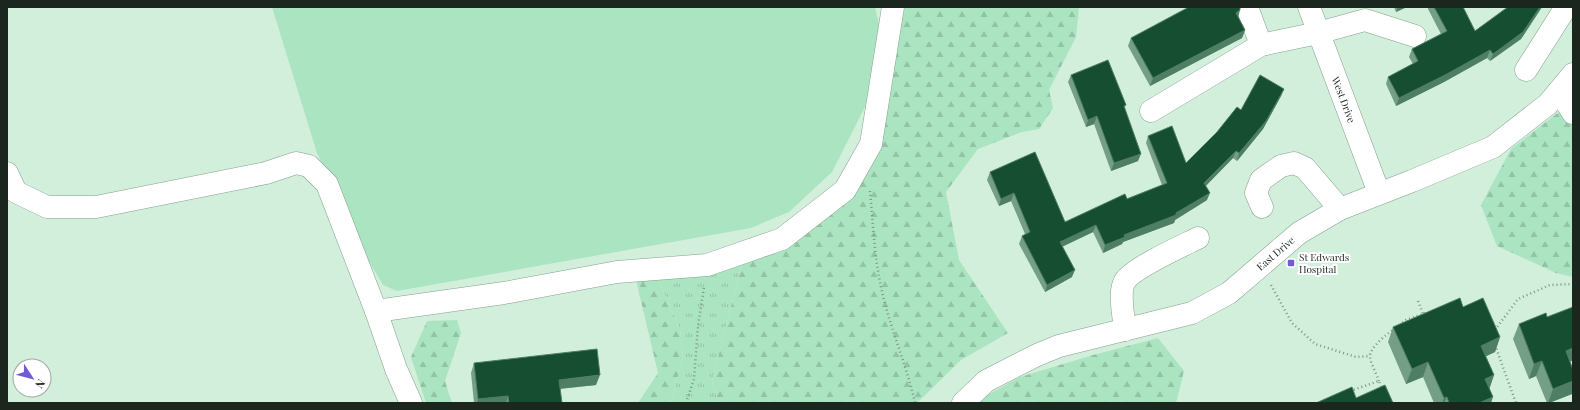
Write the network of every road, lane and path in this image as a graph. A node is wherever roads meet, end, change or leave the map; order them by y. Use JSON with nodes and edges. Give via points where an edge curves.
{"nodes":[{"id":1,"x":893,"y":7,"type":"edge"},
{"id":2,"x":1247,"y":7,"type":"edge"},
{"id":3,"x":1308,"y":7,"type":"edge"},
{"id":4,"x":1566,"y":7,"type":"edge"},
{"id":5,"x":1318,"y":33,"type":"junction"},
{"id":6,"x":1415,"y":36,"type":"dead end"},
{"id":7,"x":1261,"y":45,"type":"junction"},
{"id":8,"x":1526,"y":70,"type":"dead end"},
{"id":9,"x":1573,"y":74,"type":"edge"},
{"id":10,"x":1559,"y":91,"type":"junction"},
{"id":11,"x":1151,"y":111,"type":"dead end"},
{"id":12,"x":1573,"y":113,"type":"edge"},
{"id":13,"x":7,"y":172,"type":"edge"},
{"id":14,"x":870,"y":190,"type":"dead end"},
{"id":15,"x":1379,"y":193,"type":"junction"},
{"id":16,"x":1262,"y":207,"type":"dead end"},
{"id":17,"x":1340,"y":209,"type":"junction"},
{"id":18,"x":1198,"y":238,"type":"dead end"},
{"id":19,"x":707,"y":265,"type":"junction"},
{"id":20,"x":1260,"y":266,"type":"junction"},
{"id":21,"x":1573,"y":284,"type":"edge"},
{"id":22,"x":1418,"y":301,"type":"dead end"},
{"id":23,"x":376,"y":311,"type":"junction"},
{"id":24,"x":1430,"y":312,"type":"edge"},
{"id":25,"x":1423,"y":314,"type":"junction"},
{"id":26,"x":1425,"y":320,"type":"edge"},
{"id":27,"x":1125,"y":330,"type":"junction"},
{"id":28,"x":1491,"y":335,"type":"edge"},
{"id":29,"x":1494,"y":342,"type":"edge"},
{"id":30,"x":1370,"y":356,"type":"junction"},
{"id":31,"x":1379,"y":380,"type":"junction"},
{"id":32,"x":1345,"y":393,"type":"edge"},
{"id":33,"x":1384,"y":396,"type":"edge"},
{"id":34,"x":411,"y":403,"type":"edge"},
{"id":35,"x":686,"y":403,"type":"edge"},
{"id":36,"x":915,"y":403,"type":"edge"},
{"id":37,"x":963,"y":403,"type":"edge"},
{"id":38,"x":1516,"y":403,"type":"edge"}],
"edges":[{"from":1,"to":19,"type":"street","via":[[871,144],[845,190],[782,238]]},
{"from":2,"to":7,"type":"street"},
{"from":3,"to":5,"type":"street","name":"West Drive"},
{"from":4,"to":8,"type":"street"},
{"from":5,"to":6,"type":"street","via":[[1365,20]]},
{"from":5,"to":7,"type":"street"},
{"from":5,"to":15,"type":"street","name":"West Drive"},
{"from":7,"to":11,"type":"street"},
{"from":9,"to":10,"type":"street","name":"East Drive"},
{"from":10,"to":12,"type":"street"},
{"from":10,"to":15,"type":"street","name":"East Drive","via":[[1548,104],[1493,147]]},
{"from":13,"to":23,"type":"street","via":[[16,192],[47,207],[96,207],[266,173],[296,163],[309,166],[327,184]]},
{"from":14,"to":36,"type":"path","via":[[880,282]]},
{"from":15,"to":17,"type":"street","name":"East Drive"},
{"from":16,"to":17,"type":"street","via":[[1256,193],[1261,180],[1281,166],[1294,163],[1305,168]]},
{"from":17,"to":20,"type":"street","name":"East Drive","via":[[1299,233]]},
{"from":18,"to":27,"type":"street","via":[[1135,271],[1124,282],[1121,295]]},
{"from":19,"to":23,"type":"street","via":[[617,272],[504,293]]},
{"from":19,"to":35,"type":"path","via":[[698,326],[694,379]]},
{"from":20,"to":27,"type":"street","name":"East Drive","via":[[1229,293],[1192,313]]},
{"from":20,"to":30,"type":"path","via":[[1292,323],[1315,344],[1356,357]]},
{"from":21,"to":28,"type":"path","via":[[1550,285],[1518,299]]},
{"from":22,"to":25,"type":"path"},
{"from":23,"to":34,"type":"street"},
{"from":24,"to":25,"type":"path"},
{"from":25,"to":26,"type":"path"},
{"from":25,"to":30,"type":"path","via":[[1406,320],[1386,334],[1371,350]]},
{"from":27,"to":37,"type":"street","name":"East Drive","via":[[1059,346],[1038,355],[986,381]]},
{"from":29,"to":38,"type":"path"},
{"from":30,"to":31,"type":"path"},
{"from":31,"to":32,"type":"path"},
{"from":31,"to":33,"type":"path"}]}
